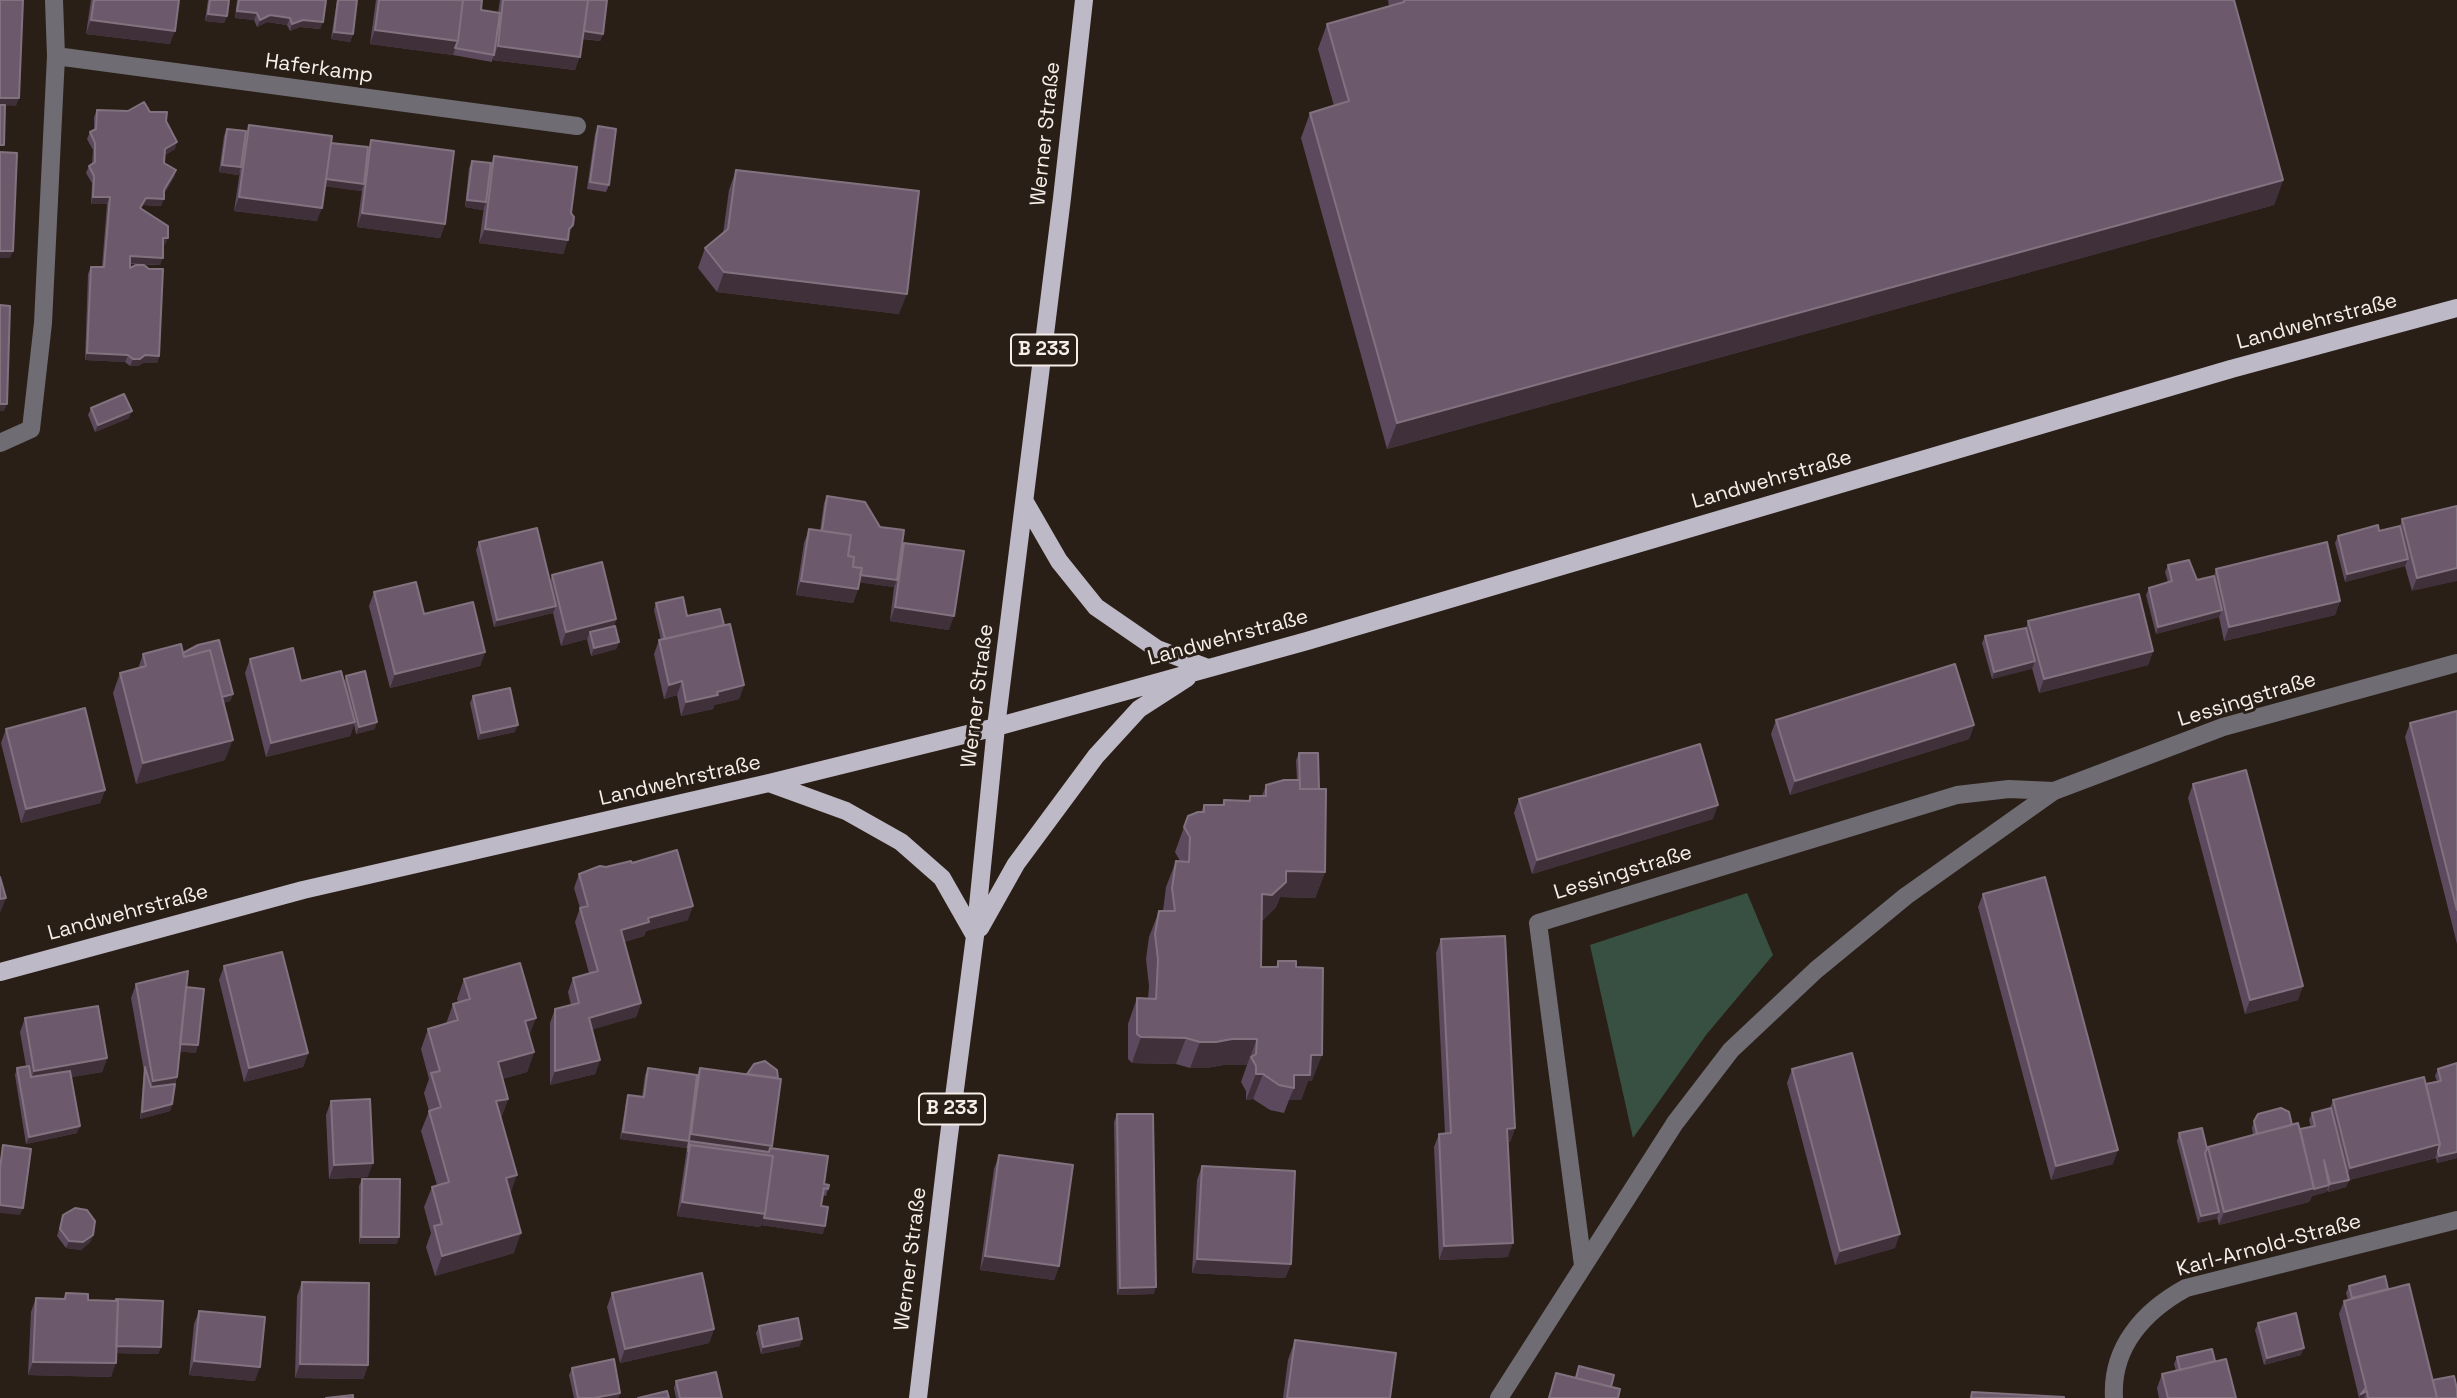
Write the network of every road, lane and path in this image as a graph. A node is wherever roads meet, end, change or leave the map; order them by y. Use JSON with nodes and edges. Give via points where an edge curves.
{"nodes":[{"id":1,"x":54,"y":0,"type":"edge"},
{"id":2,"x":1084,"y":0,"type":"edge"},
{"id":3,"x":56,"y":56,"type":"junction"},
{"id":4,"x":577,"y":126,"type":"dead end"},
{"id":5,"x":2457,"y":308,"type":"edge"},
{"id":6,"x":0,"y":443,"type":"edge"},
{"id":7,"x":1025,"y":502,"type":"junction"},
{"id":8,"x":2457,"y":663,"type":"edge"},
{"id":9,"x":1205,"y":667,"type":"junction"},
{"id":10,"x":996,"y":727,"type":"junction"},
{"id":11,"x":769,"y":783,"type":"junction"},
{"id":12,"x":2054,"y":791,"type":"junction"},
{"id":13,"x":975,"y":936,"type":"junction"},
{"id":14,"x":0,"y":972,"type":"edge"},
{"id":15,"x":2457,"y":1220,"type":"edge"},
{"id":16,"x":1583,"y":1265,"type":"junction"},
{"id":17,"x":918,"y":1398,"type":"edge"},
{"id":18,"x":1499,"y":1398,"type":"edge"},
{"id":19,"x":2114,"y":1398,"type":"edge"}],
"edges":[{"from":1,"to":3,"type":"street"},
{"from":2,"to":7,"type":"main road","name":"Werner Straße","number":"B 233"},
{"from":3,"to":4,"type":"street","name":"Haferkamp"},
{"from":3,"to":6,"type":"street","via":[[43,323],[31,429]]},
{"from":5,"to":9,"type":"main road","name":"Landwehrstraße","via":[[2231,369]]},
{"from":7,"to":9,"type":"main road","via":[[1059,561],[1096,607],[1157,649]]},
{"from":7,"to":10,"type":"main road","name":"Werner Straße","number":"B 233"},
{"from":8,"to":12,"type":"street","name":"Lessingstraße","via":[[2222,727]]},
{"from":9,"to":10,"type":"main road","name":"Landwehrstraße"},
{"from":9,"to":13,"type":"main road","via":[[1139,709],[1096,756],[1016,864]]},
{"from":10,"to":11,"type":"main road","name":"Landwehrstraße"},
{"from":10,"to":13,"type":"main road","name":"Werner Straße","number":"B 233"},
{"from":11,"to":13,"type":"main road","via":[[846,811],[901,842],[942,878]]},
{"from":11,"to":14,"type":"main road","name":"Landwehrstraße","via":[[303,890]]},
{"from":12,"to":16,"type":"street","name":"Lessingstraße","via":[[1906,896],[1816,970],[1731,1050],[1675,1123]]},
{"from":12,"to":16,"type":"street","name":"Lessingstraße","via":[[2009,789],[1957,795],[1538,923]]},
{"from":13,"to":17,"type":"main road","name":"Werner Straße","number":"B 233"},
{"from":15,"to":19,"type":"street","name":"Karl-Arnold-Straße","via":[[2186,1288],[2146,1315],[2131,1334],[2121,1352]]},
{"from":16,"to":18,"type":"street","name":"Lessingstraße"}]}
